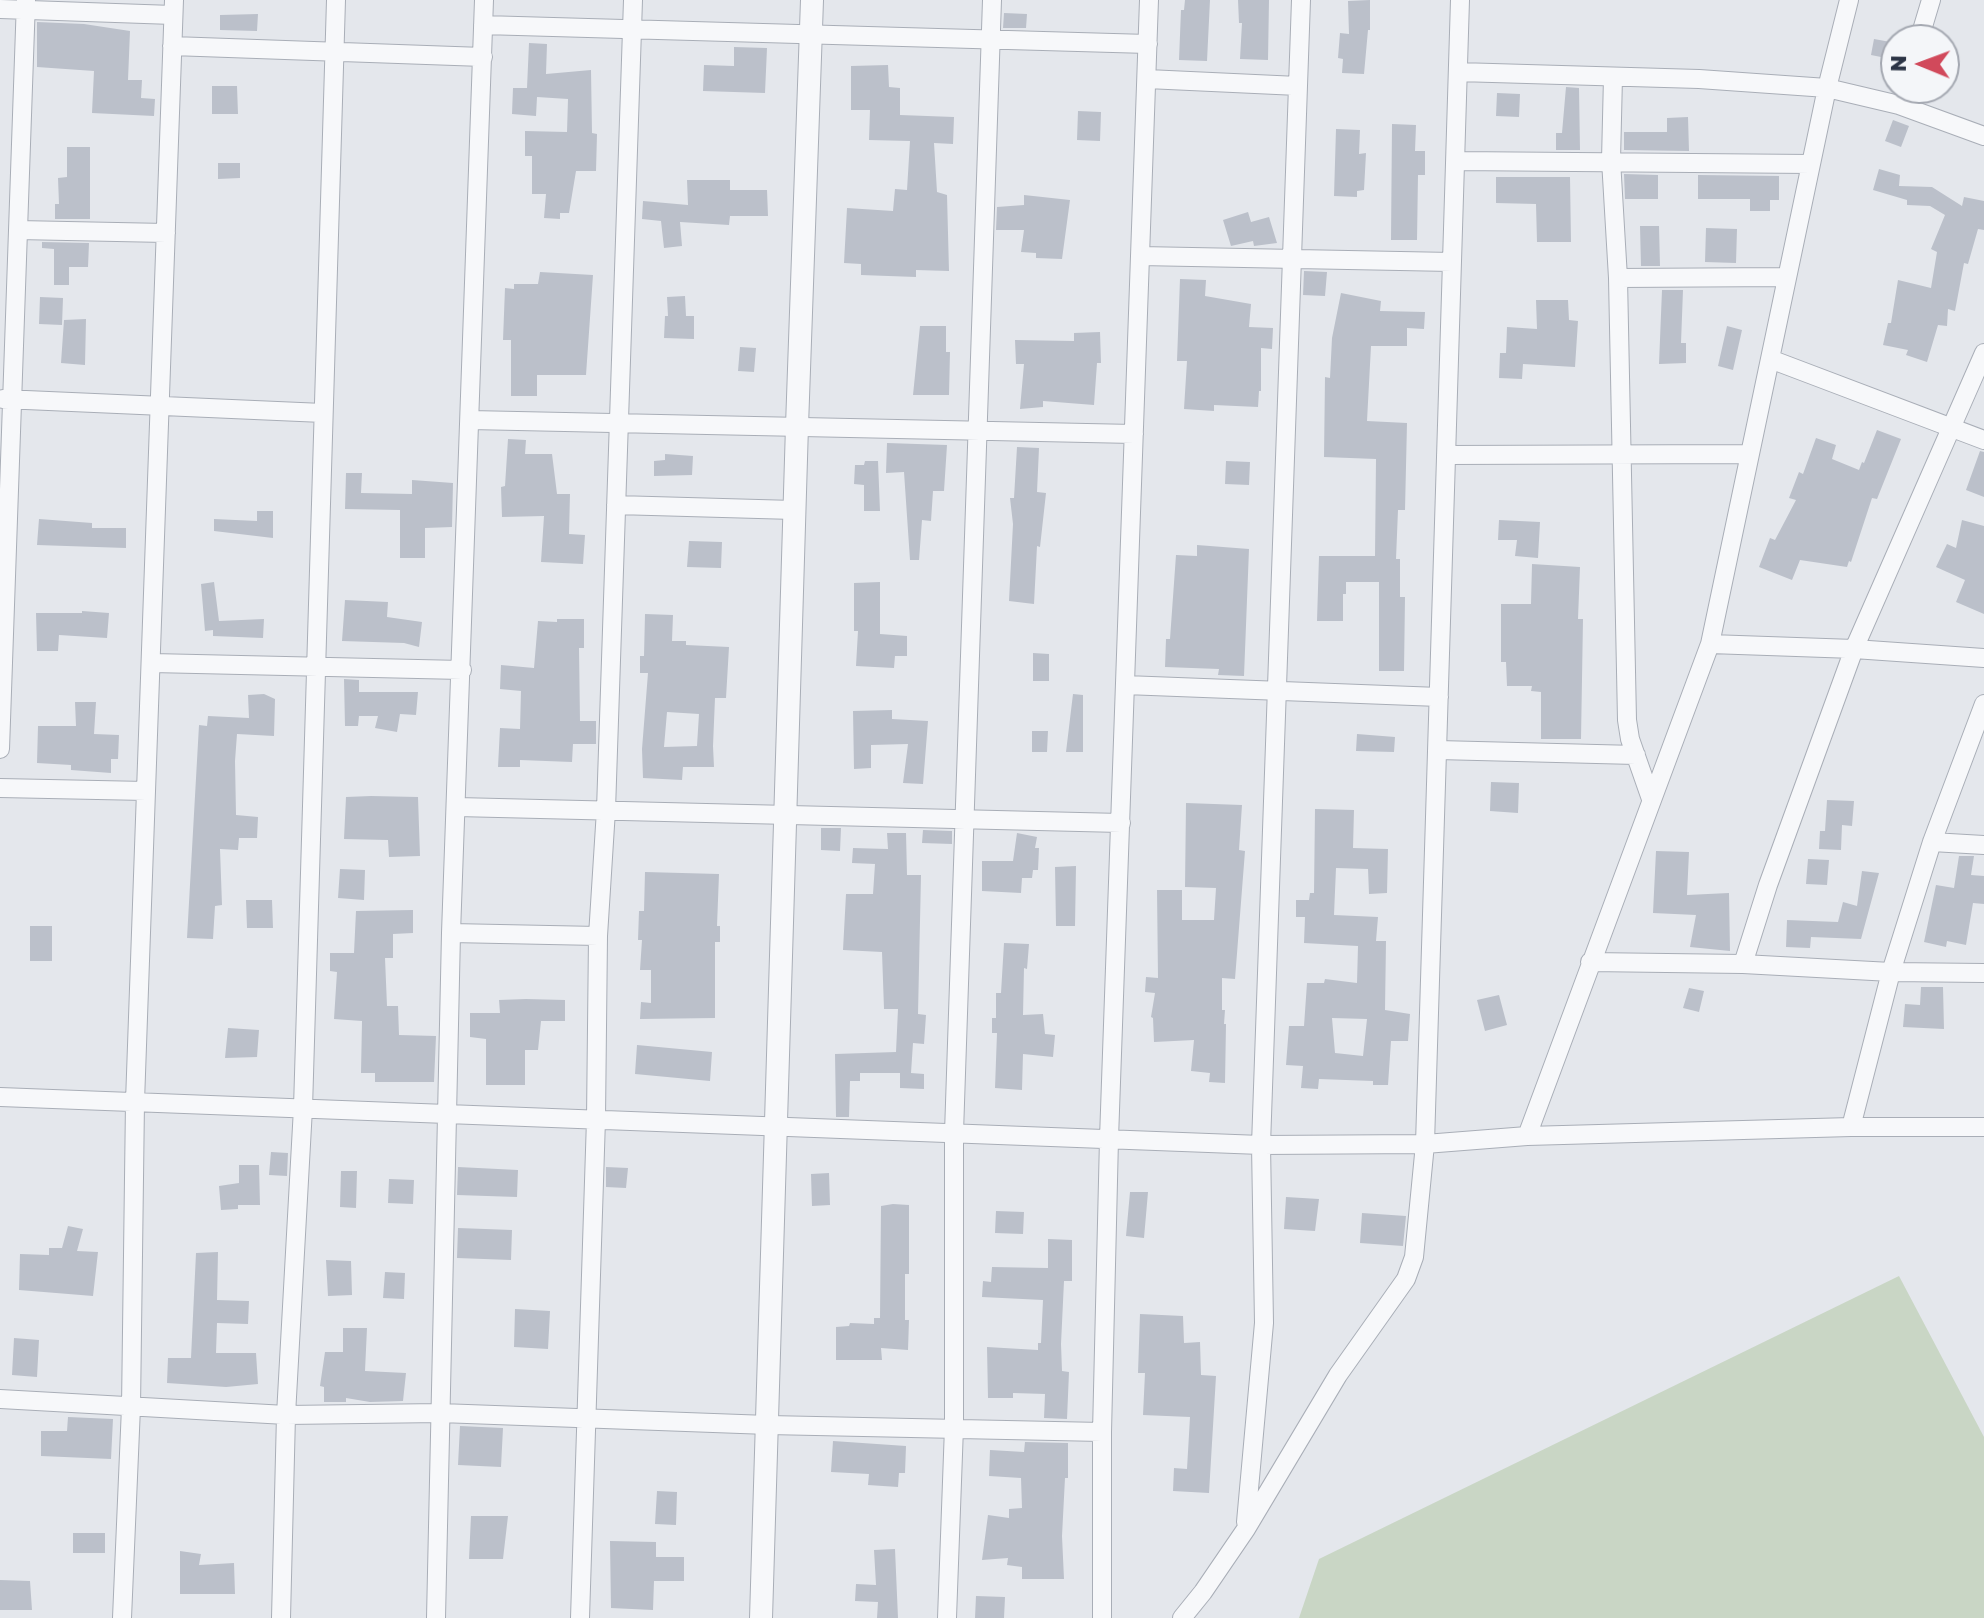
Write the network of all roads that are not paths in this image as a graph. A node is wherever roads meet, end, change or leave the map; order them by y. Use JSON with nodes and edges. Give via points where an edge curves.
{"nodes":[{"id":1,"x":336,"y":0,"type":"edge"},
{"id":2,"x":484,"y":0,"type":"edge"},
{"id":3,"x":633,"y":0,"type":"edge"},
{"id":4,"x":812,"y":0,"type":"edge"},
{"id":5,"x":992,"y":0,"type":"edge"},
{"id":6,"x":1149,"y":0,"type":"edge"},
{"id":7,"x":1301,"y":0,"type":"edge"},
{"id":8,"x":1460,"y":0,"type":"edge"},
{"id":9,"x":1849,"y":0,"type":"edge"},
{"id":10,"x":1931,"y":0,"type":"edge"},
{"id":11,"x":26,"y":5,"type":"edge"},
{"id":12,"x":174,"y":7,"type":"edge"},
{"id":13,"x":0,"y":9,"type":"edge"},
{"id":14,"x":1924,"y":24,"type":"edge"},
{"id":15,"x":483,"y":25,"type":"junction"},
{"id":16,"x":632,"y":29,"type":"junction"},
{"id":17,"x":811,"y":36,"type":"junction"},
{"id":18,"x":991,"y":40,"type":"junction"},
{"id":19,"x":1148,"y":44,"type":"junction"},
{"id":20,"x":172,"y":46,"type":"junction"},
{"id":21,"x":333,"y":51,"type":"junction"},
{"id":22,"x":483,"y":57,"type":"junction"},
{"id":23,"x":1458,"y":72,"type":"junction"},
{"id":24,"x":1613,"y":77,"type":"junction"},
{"id":25,"x":1147,"y":79,"type":"junction"},
{"id":26,"x":1298,"y":86,"type":"junction"},
{"id":27,"x":1827,"y":88,"type":"junction"},
{"id":28,"x":1880,"y":94,"type":"edge"},
{"id":29,"x":1917,"y":104,"type":"edge"},
{"id":30,"x":1984,"y":136,"type":"edge"},
{"id":31,"x":1611,"y":160,"type":"junction"},
{"id":32,"x":1456,"y":161,"type":"junction"},
{"id":33,"x":1811,"y":164,"type":"junction"},
{"id":34,"x":18,"y":230,"type":"junction"},
{"id":35,"x":166,"y":233,"type":"junction"},
{"id":36,"x":1140,"y":256,"type":"junction"},
{"id":37,"x":1292,"y":258,"type":"junction"},
{"id":38,"x":1452,"y":262,"type":"junction"},
{"id":39,"x":1786,"y":277,"type":"junction"},
{"id":40,"x":1618,"y":278,"type":"junction"},
{"id":41,"x":1984,"y":353,"type":"edge"},
{"id":42,"x":1770,"y":359,"type":"junction"},
{"id":43,"x":6,"y":399,"type":"edge"},
{"id":44,"x":160,"y":406,"type":"junction"},
{"id":45,"x":323,"y":413,"type":"junction"},
{"id":46,"x":470,"y":420,"type":"junction"},
{"id":47,"x":619,"y":423,"type":"junction"},
{"id":48,"x":797,"y":426,"type":"junction"},
{"id":49,"x":1953,"y":427,"type":"junction"},
{"id":50,"x":978,"y":431,"type":"junction"},
{"id":51,"x":1134,"y":434,"type":"junction"},
{"id":52,"x":1984,"y":440,"type":"edge"},
{"id":53,"x":1621,"y":453,"type":"junction"},
{"id":54,"x":1749,"y":454,"type":"junction"},
{"id":55,"x":1446,"y":455,"type":"junction"},
{"id":56,"x":616,"y":505,"type":"junction"},
{"id":57,"x":794,"y":510,"type":"junction"},
{"id":58,"x":1710,"y":644,"type":"junction"},
{"id":59,"x":1854,"y":649,"type":"junction"},
{"id":60,"x":1984,"y":658,"type":"edge"},
{"id":61,"x":152,"y":663,"type":"junction"},
{"id":62,"x":316,"y":665,"type":"junction"},
{"id":63,"x":462,"y":670,"type":"junction"},
{"id":64,"x":1125,"y":685,"type":"junction"},
{"id":65,"x":1277,"y":691,"type":"junction"},
{"id":66,"x":1439,"y":697,"type":"junction"},
{"id":67,"x":1984,"y":704,"type":"edge"},
{"id":68,"x":0,"y":749,"type":"edge"},
{"id":69,"x":1438,"y":750,"type":"junction"},
{"id":70,"x":1636,"y":755,"type":"junction"},
{"id":71,"x":0,"y":788,"type":"edge"},
{"id":72,"x":146,"y":791,"type":"junction"},
{"id":73,"x":1651,"y":799,"type":"junction"},
{"id":74,"x":457,"y":807,"type":"junction"},
{"id":75,"x":606,"y":810,"type":"junction"},
{"id":76,"x":785,"y":815,"type":"junction"},
{"id":77,"x":964,"y":817,"type":"junction"},
{"id":78,"x":1121,"y":823,"type":"junction"},
{"id":79,"x":1932,"y":842,"type":"junction"},
{"id":80,"x":1984,"y":845,"type":"edge"},
{"id":81,"x":451,"y":933,"type":"junction"},
{"id":82,"x":598,"y":936,"type":"junction"},
{"id":83,"x":1590,"y":962,"type":"junction"},
{"id":84,"x":1743,"y":964,"type":"junction"},
{"id":85,"x":1891,"y":972,"type":"junction"},
{"id":86,"x":1984,"y":973,"type":"edge"},
{"id":87,"x":0,"y":1097,"type":"edge"},
{"id":88,"x":135,"y":1102,"type":"junction"},
{"id":89,"x":303,"y":1108,"type":"junction"},
{"id":90,"x":448,"y":1113,"type":"junction"},
{"id":91,"x":596,"y":1119,"type":"junction"},
{"id":92,"x":775,"y":1126,"type":"junction"},
{"id":93,"x":1851,"y":1127,"type":"junction"},
{"id":94,"x":1984,"y":1127,"type":"edge"},
{"id":95,"x":954,"y":1133,"type":"junction"},
{"id":96,"x":1527,"y":1136,"type":"junction"},
{"id":97,"x":1109,"y":1139,"type":"junction"},
{"id":98,"x":1425,"y":1144,"type":"junction"},
{"id":99,"x":1261,"y":1145,"type":"junction"},
{"id":100,"x":0,"y":1399,"type":"edge"},
{"id":101,"x":131,"y":1407,"type":"junction"},
{"id":102,"x":440,"y":1413,"type":"junction"},
{"id":103,"x":286,"y":1415,"type":"junction"},
{"id":104,"x":585,"y":1418,"type":"junction"},
{"id":105,"x":768,"y":1425,"type":"junction"},
{"id":106,"x":954,"y":1427,"type":"junction"},
{"id":107,"x":1102,"y":1432,"type":"junction"},
{"id":108,"x":1246,"y":1529,"type":"junction"},
{"id":109,"x":122,"y":1618,"type":"edge"},
{"id":110,"x":281,"y":1618,"type":"edge"},
{"id":111,"x":436,"y":1618,"type":"edge"},
{"id":112,"x":580,"y":1618,"type":"edge"},
{"id":113,"x":761,"y":1618,"type":"edge"},
{"id":114,"x":947,"y":1618,"type":"edge"},
{"id":115,"x":1102,"y":1618,"type":"edge"},
{"id":116,"x":1182,"y":1618,"type":"edge"}],
"edges":[{"from":1,"to":21,"type":"street"},
{"from":2,"to":15,"type":"street"},
{"from":3,"to":16,"type":"street"},
{"from":4,"to":17,"type":"street"},
{"from":5,"to":18,"type":"street"},
{"from":6,"to":19,"type":"street"},
{"from":7,"to":26,"type":"street"},
{"from":8,"to":23,"type":"street"},
{"from":9,"to":27,"type":"street"},
{"from":10,"to":14,"type":"street"},
{"from":11,"to":12,"type":"street"},
{"from":11,"to":13,"type":"street"},
{"from":11,"to":34,"type":"street"},
{"from":12,"to":20,"type":"street"},
{"from":15,"to":16,"type":"street"},
{"from":15,"to":22,"type":"street"},
{"from":16,"to":17,"type":"street"},
{"from":16,"to":47,"type":"street"},
{"from":17,"to":18,"type":"street"},
{"from":17,"to":48,"type":"street"},
{"from":18,"to":19,"type":"street"},
{"from":18,"to":50,"type":"street"},
{"from":19,"to":25,"type":"street"},
{"from":20,"to":21,"type":"street"},
{"from":20,"to":35,"type":"street"},
{"from":21,"to":22,"type":"street"},
{"from":21,"to":45,"type":"street"},
{"from":22,"to":46,"type":"street"},
{"from":23,"to":24,"type":"street"},
{"from":23,"to":32,"type":"street"},
{"from":24,"to":27,"type":"street"},
{"from":24,"to":31,"type":"street"},
{"from":25,"to":26,"type":"street"},
{"from":25,"to":36,"type":"street"},
{"from":26,"to":37,"type":"street"},
{"from":27,"to":28,"type":"street"},
{"from":27,"to":33,"type":"street"},
{"from":29,"to":30,"type":"street"},
{"from":31,"to":32,"type":"street"},
{"from":31,"to":33,"type":"street"},
{"from":31,"to":40,"type":"street"},
{"from":32,"to":38,"type":"street"},
{"from":33,"to":39,"type":"street"},
{"from":34,"to":35,"type":"street"},
{"from":34,"to":43,"type":"street"},
{"from":35,"to":44,"type":"street"},
{"from":36,"to":37,"type":"street"},
{"from":36,"to":51,"type":"street"},
{"from":37,"to":38,"type":"street"},
{"from":37,"to":65,"type":"street"},
{"from":38,"to":55,"type":"street"},
{"from":39,"to":40,"type":"street"},
{"from":39,"to":42,"type":"street"},
{"from":40,"to":53,"type":"street"},
{"from":41,"to":49,"type":"street"},
{"from":42,"to":49,"type":"street"},
{"from":42,"to":54,"type":"street"},
{"from":43,"to":44,"type":"street"},
{"from":43,"to":68,"type":"street"},
{"from":44,"to":45,"type":"street"},
{"from":44,"to":61,"type":"street"},
{"from":45,"to":62,"type":"street"},
{"from":46,"to":47,"type":"street"},
{"from":46,"to":63,"type":"street"},
{"from":47,"to":48,"type":"street"},
{"from":47,"to":56,"type":"street"},
{"from":48,"to":50,"type":"street"},
{"from":48,"to":57,"type":"street"},
{"from":49,"to":52,"type":"street"},
{"from":49,"to":59,"type":"street"},
{"from":50,"to":51,"type":"street"},
{"from":50,"to":77,"type":"street"},
{"from":51,"to":64,"type":"street"},
{"from":53,"to":54,"type":"street"},
{"from":53,"to":55,"type":"street"},
{"from":53,"to":70,"type":"street","via":[[1627,720]]},
{"from":54,"to":58,"type":"street"},
{"from":55,"to":66,"type":"street"},
{"from":56,"to":57,"type":"street"},
{"from":56,"to":75,"type":"street"},
{"from":57,"to":76,"type":"street"},
{"from":58,"to":59,"type":"street"},
{"from":58,"to":73,"type":"street"},
{"from":59,"to":60,"type":"street"},
{"from":59,"to":84,"type":"street"},
{"from":61,"to":62,"type":"street"},
{"from":61,"to":72,"type":"street"},
{"from":62,"to":63,"type":"street"},
{"from":62,"to":89,"type":"street"},
{"from":63,"to":74,"type":"street"},
{"from":64,"to":65,"type":"street"},
{"from":64,"to":78,"type":"street"},
{"from":65,"to":66,"type":"street"},
{"from":65,"to":99,"type":"street"},
{"from":66,"to":69,"type":"street"},
{"from":67,"to":79,"type":"street"},
{"from":69,"to":70,"type":"street"},
{"from":69,"to":98,"type":"street"},
{"from":70,"to":73,"type":"street"},
{"from":71,"to":72,"type":"street"},
{"from":72,"to":88,"type":"street"},
{"from":73,"to":83,"type":"street"},
{"from":74,"to":75,"type":"street"},
{"from":74,"to":81,"type":"street"},
{"from":75,"to":76,"type":"street"},
{"from":75,"to":82,"type":"street"},
{"from":76,"to":77,"type":"street"},
{"from":76,"to":92,"type":"street"},
{"from":77,"to":78,"type":"street"},
{"from":77,"to":95,"type":"street"},
{"from":78,"to":97,"type":"street"},
{"from":79,"to":80,"type":"street"},
{"from":79,"to":85,"type":"street"},
{"from":81,"to":82,"type":"street"},
{"from":81,"to":90,"type":"street"},
{"from":82,"to":91,"type":"street"},
{"from":83,"to":84,"type":"street"},
{"from":83,"to":96,"type":"street"},
{"from":84,"to":85,"type":"street"},
{"from":85,"to":86,"type":"street"},
{"from":85,"to":93,"type":"street"},
{"from":87,"to":88,"type":"street"},
{"from":88,"to":89,"type":"street"},
{"from":88,"to":101,"type":"street"},
{"from":89,"to":90,"type":"street"},
{"from":89,"to":103,"type":"street"},
{"from":90,"to":91,"type":"street"},
{"from":90,"to":102,"type":"street"},
{"from":91,"to":92,"type":"street"},
{"from":91,"to":104,"type":"street"},
{"from":92,"to":95,"type":"street"},
{"from":92,"to":105,"type":"street"},
{"from":93,"to":94,"type":"street"},
{"from":93,"to":96,"type":"street"},
{"from":95,"to":97,"type":"street"},
{"from":95,"to":106,"type":"street"},
{"from":96,"to":98,"type":"street"},
{"from":97,"to":99,"type":"street"},
{"from":97,"to":107,"type":"street"},
{"from":98,"to":99,"type":"street"},
{"from":98,"to":108,"type":"street","via":[[1411,1269],[1338,1375]]},
{"from":99,"to":108,"type":"street","via":[[1264,1323]]},
{"from":100,"to":101,"type":"street"},
{"from":101,"to":103,"type":"street"},
{"from":101,"to":109,"type":"street"},
{"from":102,"to":103,"type":"street"},
{"from":102,"to":104,"type":"street"},
{"from":102,"to":111,"type":"street"},
{"from":103,"to":110,"type":"street"},
{"from":104,"to":105,"type":"street"},
{"from":104,"to":112,"type":"street"},
{"from":105,"to":106,"type":"street"},
{"from":105,"to":113,"type":"street"},
{"from":106,"to":107,"type":"street"},
{"from":106,"to":114,"type":"street"},
{"from":107,"to":115,"type":"street"},
{"from":108,"to":116,"type":"street"}]}
